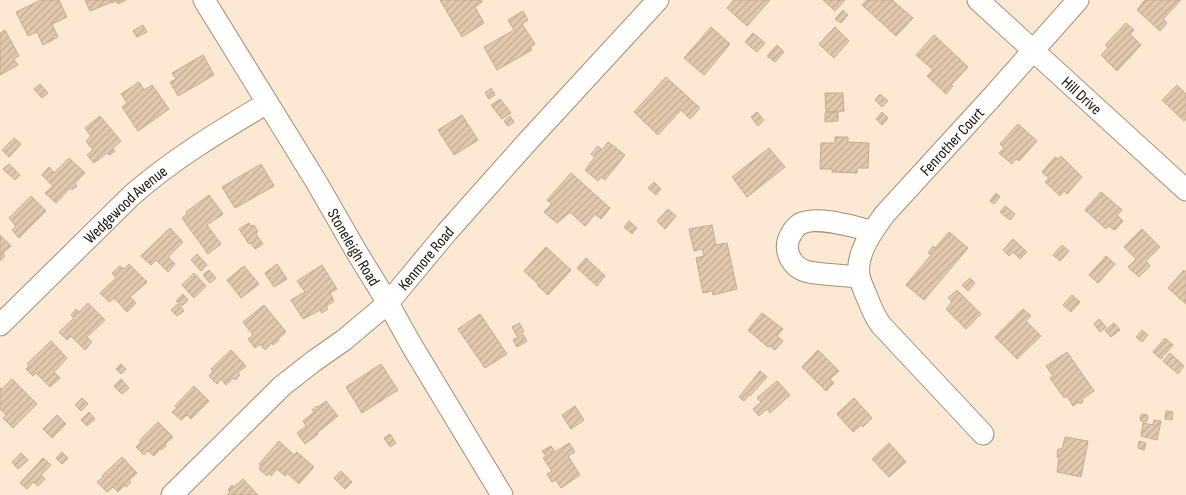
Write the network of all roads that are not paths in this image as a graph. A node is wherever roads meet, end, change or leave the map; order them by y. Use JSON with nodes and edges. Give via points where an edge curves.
{"nodes":[{"id":1,"x":204,"y":0,"type":"edge"},
{"id":2,"x":658,"y":0,"type":"edge"},
{"id":3,"x":978,"y":0,"type":"edge"},
{"id":4,"x":1078,"y":0,"type":"edge"},
{"id":5,"x":1033,"y":50,"type":"junction"},
{"id":6,"x":266,"y":103,"type":"junction"},
{"id":7,"x":1186,"y":190,"type":"edge"},
{"id":8,"x":872,"y":231,"type":"junction"},
{"id":9,"x":859,"y":277,"type":"junction"},
{"id":10,"x":388,"y":303,"type":"junction"},
{"id":11,"x":0,"y":326,"type":"edge"},
{"id":12,"x":983,"y":434,"type":"dead end"},
{"id":13,"x":172,"y":495,"type":"edge"},
{"id":14,"x":502,"y":495,"type":"edge"}],
"edges":[{"from":1,"to":6,"type":"street","name":"Stoneleigh Road"},
{"from":2,"to":10,"type":"street","name":"Kenmore Road","via":[[447,232]]},
{"from":3,"to":5,"type":"street","name":"Hill Drive"},
{"from":4,"to":5,"type":"street","name":"Fenrother Court"},
{"from":5,"to":7,"type":"street","name":"Hill Drive"},
{"from":5,"to":8,"type":"street","name":"Fenrother Court"},
{"from":6,"to":10,"type":"street","name":"Stoneleigh Road"},
{"from":6,"to":11,"type":"street","name":"Wedgewood Avenue","via":[[153,177]]},
{"from":8,"to":9,"type":"street","name":"Fenrother Court","via":[[860,259]]},
{"from":8,"to":9,"type":"street","via":[[818,220],[803,222],[790,235],[787,245],[795,266],[804,271]]},
{"from":9,"to":12,"type":"street","name":"Fenrother Court","via":[[881,325]]},
{"from":10,"to":13,"type":"street","name":"Kenmore Road","via":[[282,386]]},
{"from":10,"to":14,"type":"street","name":"Stoneleigh Road"}]}
